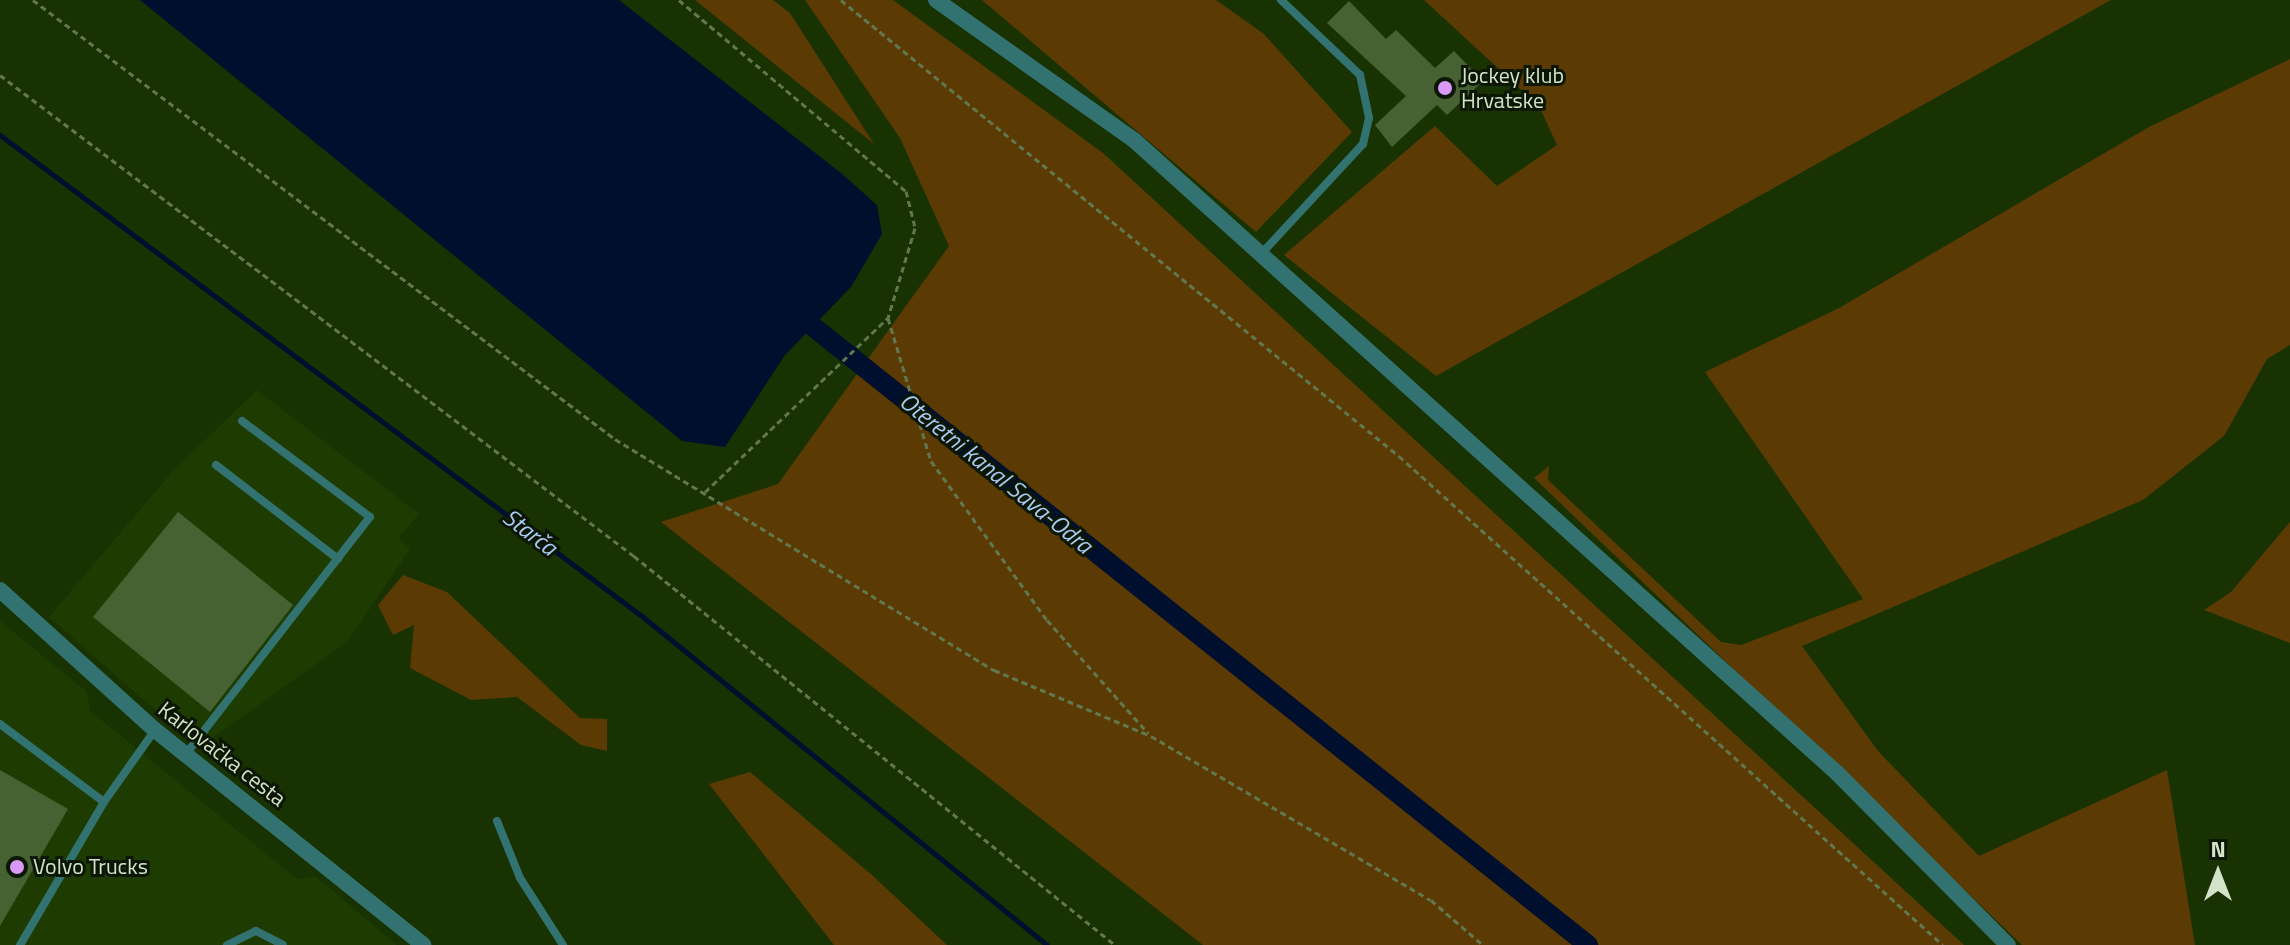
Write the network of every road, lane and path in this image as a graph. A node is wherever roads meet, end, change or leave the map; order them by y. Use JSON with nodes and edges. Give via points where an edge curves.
{"nodes":[{"id":1,"x":33,"y":0,"type":"edge"},
{"id":2,"x":679,"y":0,"type":"edge"},
{"id":3,"x":841,"y":0,"type":"edge"},
{"id":4,"x":936,"y":0,"type":"edge"},
{"id":5,"x":1281,"y":0,"type":"edge"},
{"id":6,"x":0,"y":75,"type":"edge"},
{"id":7,"x":1261,"y":254,"type":"junction"},
{"id":8,"x":888,"y":318,"type":"junction"},
{"id":9,"x":242,"y":421,"type":"dead end"},
{"id":10,"x":216,"y":465,"type":"dead end"},
{"id":11,"x":704,"y":493,"type":"junction"},
{"id":12,"x":338,"y":559,"type":"junction"},
{"id":13,"x":0,"y":590,"type":"edge"},
{"id":14,"x":0,"y":724,"type":"edge"},
{"id":15,"x":155,"y":730,"type":"junction"},
{"id":16,"x":1151,"y":736,"type":"junction"},
{"id":17,"x":186,"y":754,"type":"junction"},
{"id":18,"x":104,"y":802,"type":"junction"},
{"id":19,"x":497,"y":821,"type":"dead end"},
{"id":20,"x":20,"y":945,"type":"edge"},
{"id":21,"x":227,"y":945,"type":"edge"},
{"id":22,"x":283,"y":945,"type":"edge"},
{"id":23,"x":423,"y":945,"type":"edge"},
{"id":24,"x":563,"y":945,"type":"edge"},
{"id":25,"x":1115,"y":945,"type":"edge"},
{"id":26,"x":1483,"y":945,"type":"edge"},
{"id":27,"x":1943,"y":945,"type":"edge"},
{"id":28,"x":2008,"y":945,"type":"edge"}],
"edges":[{"from":1,"to":11,"type":"path","via":[[615,439]]},
{"from":2,"to":8,"type":"path","via":[[906,191],[915,228]]},
{"from":3,"to":27,"type":"path","via":[[1399,456]]},
{"from":4,"to":7,"type":"street","via":[[1134,140]]},
{"from":5,"to":7,"type":"lane","via":[[1360,75],[1369,118],[1363,144]]},
{"from":6,"to":25,"type":"path","via":[[634,556]]},
{"from":7,"to":28,"type":"street","via":[[1836,772]]},
{"from":8,"to":11,"type":"path"},
{"from":8,"to":16,"type":"path","via":[[931,461],[1047,620]]},
{"from":9,"to":12,"type":"lane","via":[[370,517]]},
{"from":10,"to":12,"type":"lane"},
{"from":11,"to":16,"type":"path","via":[[994,670]]},
{"from":12,"to":17,"type":"lane"},
{"from":13,"to":15,"type":"street","name":"Karlovačka cesta"},
{"from":14,"to":18,"type":"lane"},
{"from":15,"to":17,"type":"street","name":"Karlovačka cesta"},
{"from":15,"to":18,"type":"lane"},
{"from":16,"to":26,"type":"path","via":[[1431,900]]},
{"from":17,"to":23,"type":"street","name":"Karlovačka cesta"},
{"from":18,"to":20,"type":"lane"},
{"from":19,"to":24,"type":"lane","via":[[520,878]]},
{"from":21,"to":22,"type":"lane","via":[[256,931]]}]}
